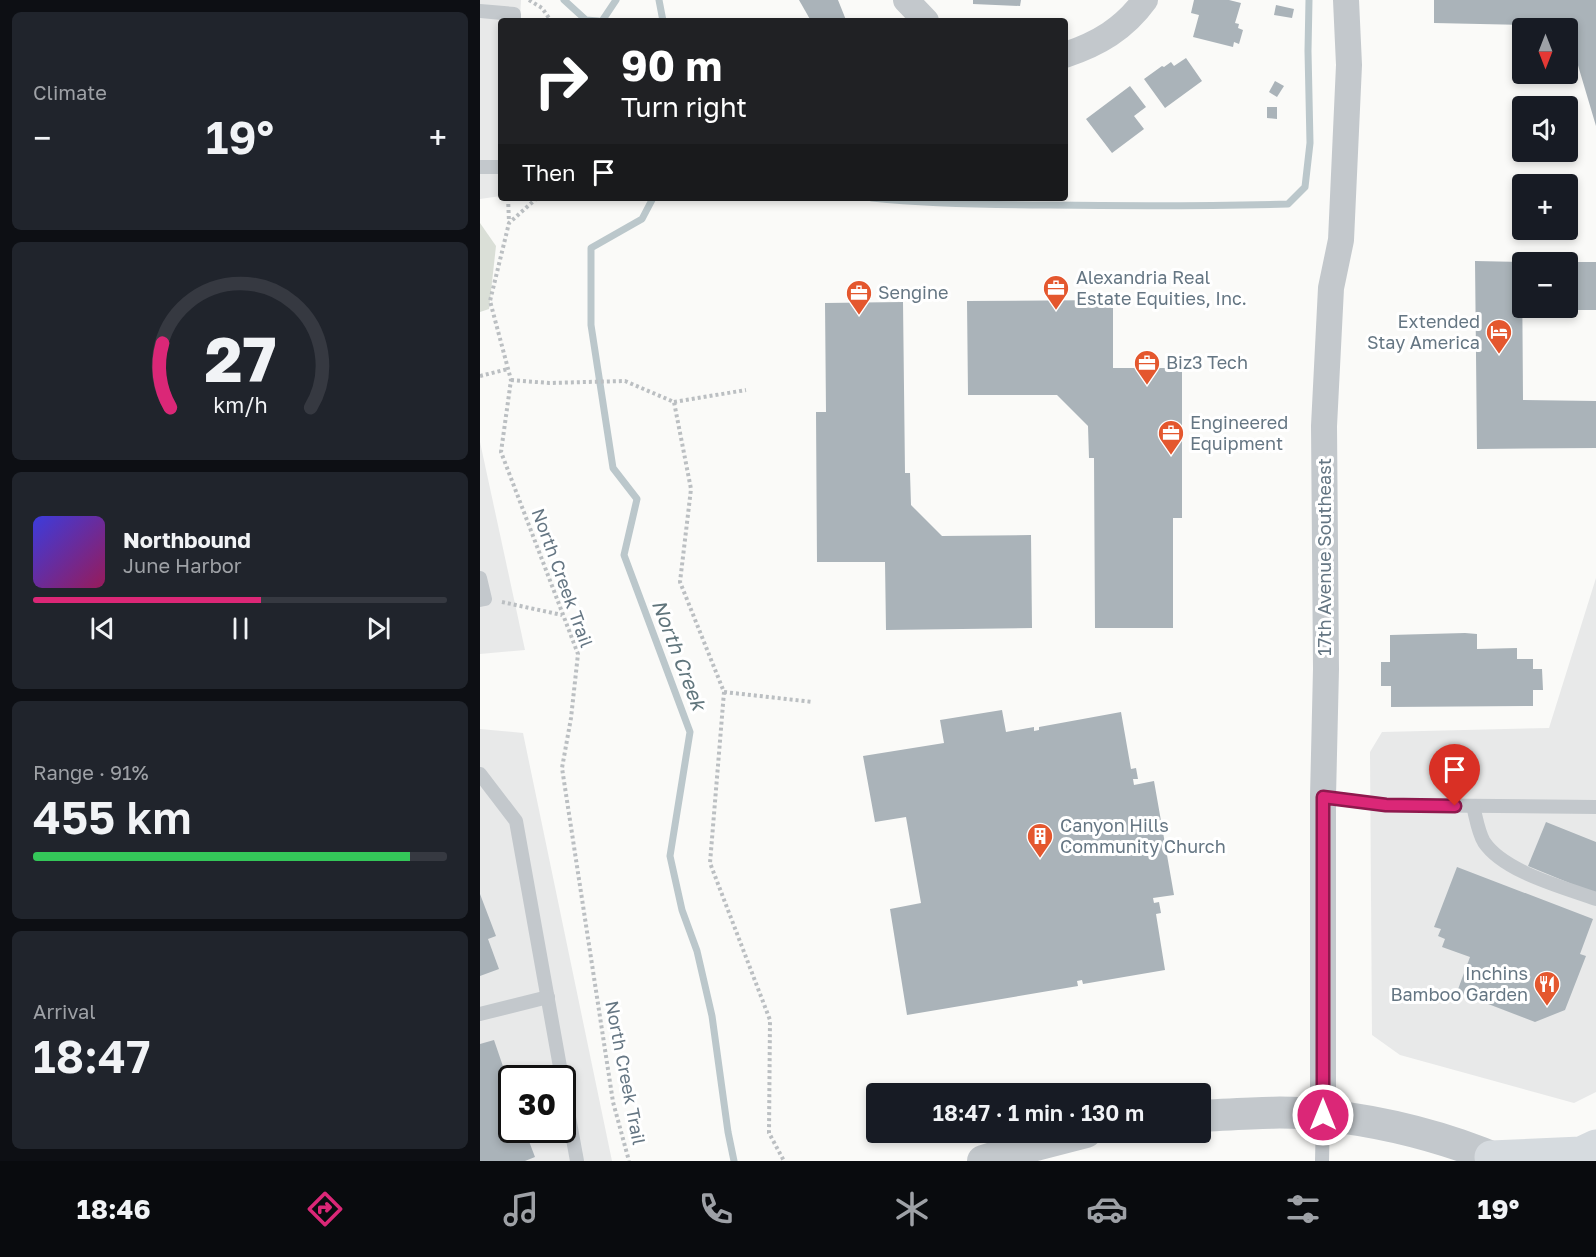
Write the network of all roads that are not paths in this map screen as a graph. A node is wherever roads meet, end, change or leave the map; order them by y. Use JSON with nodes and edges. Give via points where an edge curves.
{"nodes":[{"id":1,"x":906,"y":0,"type":"edge"},
{"id":2,"x":1145,"y":0,"type":"edge"},
{"id":3,"x":1346,"y":0,"type":"edge"},
{"id":4,"x":480,"y":11,"type":"edge"},
{"id":5,"x":514,"y":18,"type":"edge"},
{"id":6,"x":923,"y":18,"type":"edge"},
{"id":7,"x":1068,"y":54,"type":"edge"},
{"id":8,"x":480,"y":166,"type":"edge"},
{"id":9,"x":498,"y":167,"type":"edge"},
{"id":10,"x":480,"y":578,"type":"edge"},
{"id":11,"x":482,"y":600,"type":"edge"},
{"id":12,"x":480,"y":774,"type":"edge"},
{"id":13,"x":1323,"y":797,"type":"junction"},
{"id":14,"x":1473,"y":806,"type":"junction"},
{"id":15,"x":1596,"y":807,"type":"edge"},
{"id":16,"x":1596,"y":900,"type":"edge"},
{"id":17,"x":548,"y":997,"type":"junction"},
{"id":18,"x":480,"y":1014,"type":"edge"},
{"id":19,"x":560,"y":1065,"type":"edge"},
{"id":20,"x":1211,"y":1115,"type":"edge"},
{"id":21,"x":1323,"y":1115,"type":"junction"},
{"id":22,"x":574,"y":1143,"type":"edge"},
{"id":23,"x":1043,"y":1143,"type":"edge"},
{"id":24,"x":1596,"y":1146,"type":"edge"},
{"id":25,"x":1496,"y":1159,"type":"edge"},
{"id":26,"x":577,"y":1161,"type":"edge"},
{"id":27,"x":984,"y":1161,"type":"edge"},
{"id":28,"x":1322,"y":1161,"type":"edge"}],
"edges":[{"from":1,"to":6,"type":"street"},
{"from":2,"to":7,"type":"street","via":[[1122,27],[1090,47]]},
{"from":3,"to":13,"type":"street","name":"17th Avenue Southeast","via":[[1349,65],[1341,240],[1331,288],[1324,426]]},
{"from":4,"to":5,"type":"lane","via":[[514,14]]},
{"from":8,"to":9,"type":"lane"},
{"from":10,"to":11,"type":"lane"},
{"from":12,"to":17,"type":"lane","via":[[516,821]]},
{"from":13,"to":14,"type":"lane","via":[[1386,805]]},
{"from":13,"to":21,"type":"street","name":"17th Avenue Southeast"},
{"from":14,"to":15,"type":"lane"},
{"from":14,"to":16,"type":"lane","via":[[1483,841],[1500,859]]},
{"from":17,"to":18,"type":"lane"},
{"from":17,"to":19,"type":"lane"},
{"from":20,"to":21,"type":"street"},
{"from":21,"to":25,"type":"street","via":[[1409,1130]]},
{"from":21,"to":28,"type":"lane"},
{"from":22,"to":26,"type":"lane"},
{"from":23,"to":27,"type":"street"},
{"from":24,"to":25,"type":"main road","via":[[1581,1153]]}]}
